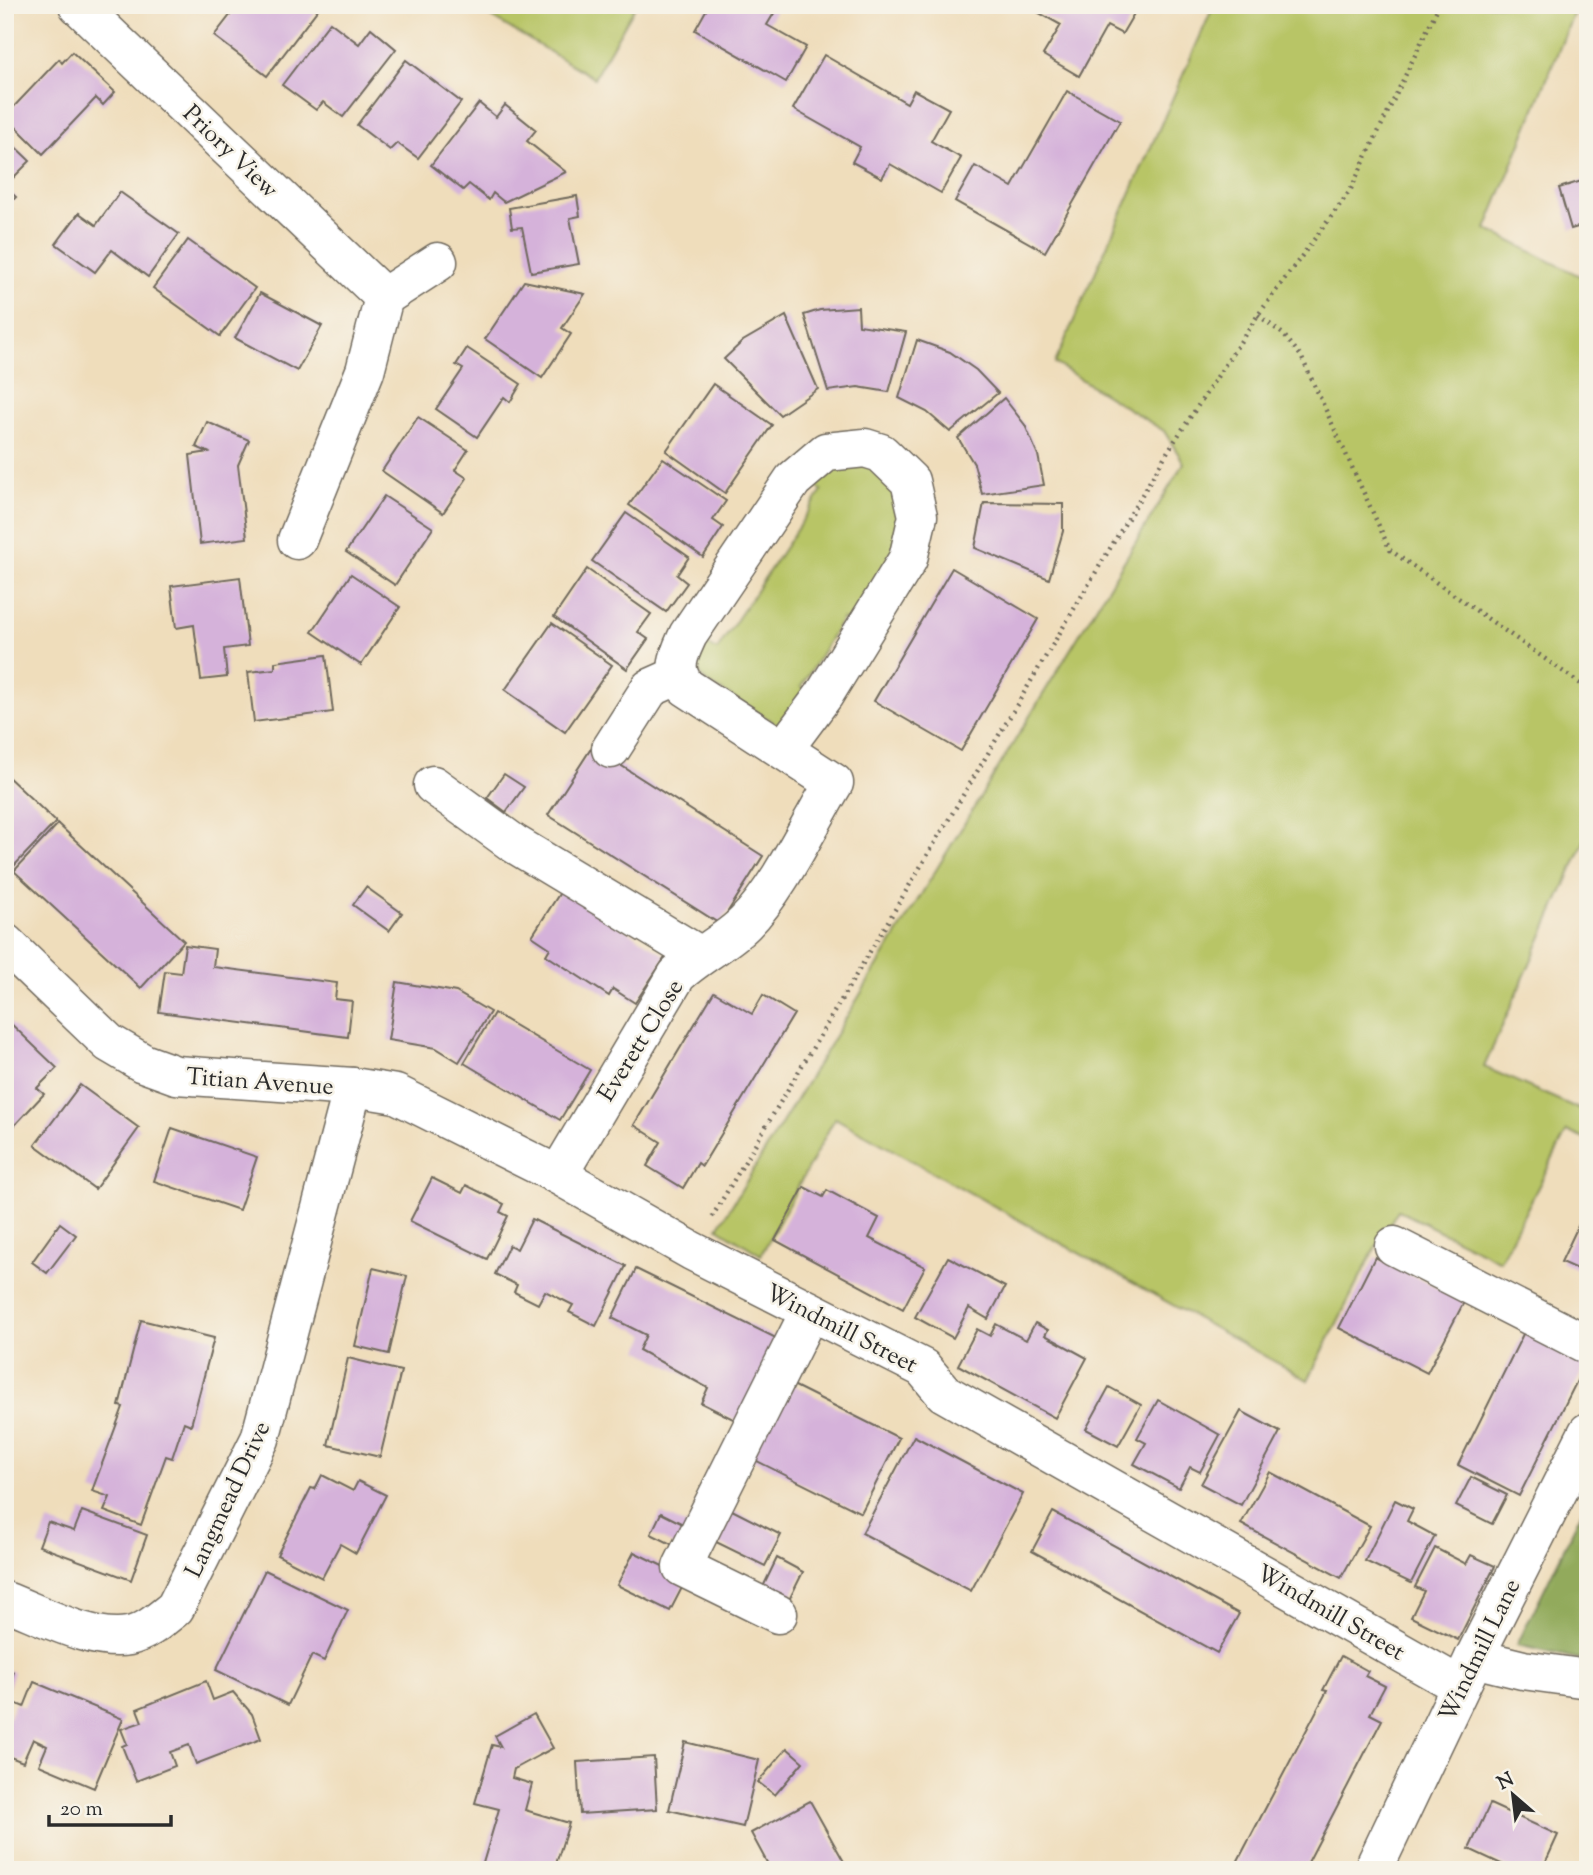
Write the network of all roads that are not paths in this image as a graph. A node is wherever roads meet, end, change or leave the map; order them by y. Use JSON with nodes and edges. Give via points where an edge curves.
{"nodes":[{"id":1,"x":78,"y":5,"type":"edge"},
{"id":2,"x":438,"y":262,"type":"dead end"},
{"id":3,"x":384,"y":297,"type":"junction"},
{"id":4,"x":297,"y":540,"type":"dead end"},
{"id":5,"x":677,"y":676,"type":"junction"},
{"id":6,"x":611,"y":749,"type":"dead end"},
{"id":7,"x":783,"y":750,"type":"junction"},
{"id":8,"x":433,"y":785,"type":"dead end"},
{"id":9,"x":5,"y":943,"type":"edge"},
{"id":10,"x":699,"y":955,"type":"junction"},
{"id":11,"x":353,"y":1087,"type":"junction"},
{"id":12,"x":558,"y":1175,"type":"junction"},
{"id":13,"x":1394,"y":1246,"type":"dead end"},
{"id":14,"x":810,"y":1311,"type":"junction"},
{"id":15,"x":1588,"y":1345,"type":"edge"},
{"id":16,"x":1588,"y":1432,"type":"edge"},
{"id":17,"x":5,"y":1601,"type":"edge"},
{"id":18,"x":778,"y":1614,"type":"dead end"},
{"id":19,"x":1467,"y":1672,"type":"junction"},
{"id":20,"x":1588,"y":1679,"type":"edge"},
{"id":21,"x":1373,"y":1870,"type":"edge"}],
"edges":[{"from":1,"to":3,"type":"street","name":"Priory View"},
{"from":2,"to":3,"type":"street"},
{"from":3,"to":4,"type":"street","via":[[365,371]]},
{"from":5,"to":6,"type":"street","via":[[650,688]]},
{"from":5,"to":7,"type":"street","via":[[686,687]]},
{"from":5,"to":7,"type":"street","via":[[677,660],[688,635],[793,480],[826,452],[856,448],[881,453],[910,481],[916,499],[918,516],[908,559],[824,695]]},
{"from":7,"to":10,"type":"street","name":"Everett Close","via":[[834,783],[760,907],[729,937]]},
{"from":8,"to":10,"type":"street","via":[[513,843]]},
{"from":9,"to":11,"type":"street","name":"Titian Avenue","via":[[109,1044],[143,1063],[176,1075]]},
{"from":10,"to":12,"type":"street","name":"Everett Close","via":[[677,975]]},
{"from":11,"to":12,"type":"street","name":"Windmill Street","via":[[396,1094]]},
{"from":11,"to":17,"type":"street","name":"Langmead Drive","via":[[260,1439],[175,1608],[152,1627],[130,1636],[101,1637]]},
{"from":12,"to":14,"type":"street","name":"Windmill Street"},
{"from":13,"to":15,"type":"street"},
{"from":14,"to":18,"type":"street","via":[[682,1567]]},
{"from":14,"to":19,"type":"street","name":"Windmill Street","via":[[923,1368],[944,1393]]},
{"from":16,"to":19,"type":"street","name":"Windmill Lane"},
{"from":19,"to":20,"type":"street","name":"Windmill Street","via":[[1523,1670]]},
{"from":19,"to":21,"type":"street","name":"Windmill Lane"}]}
